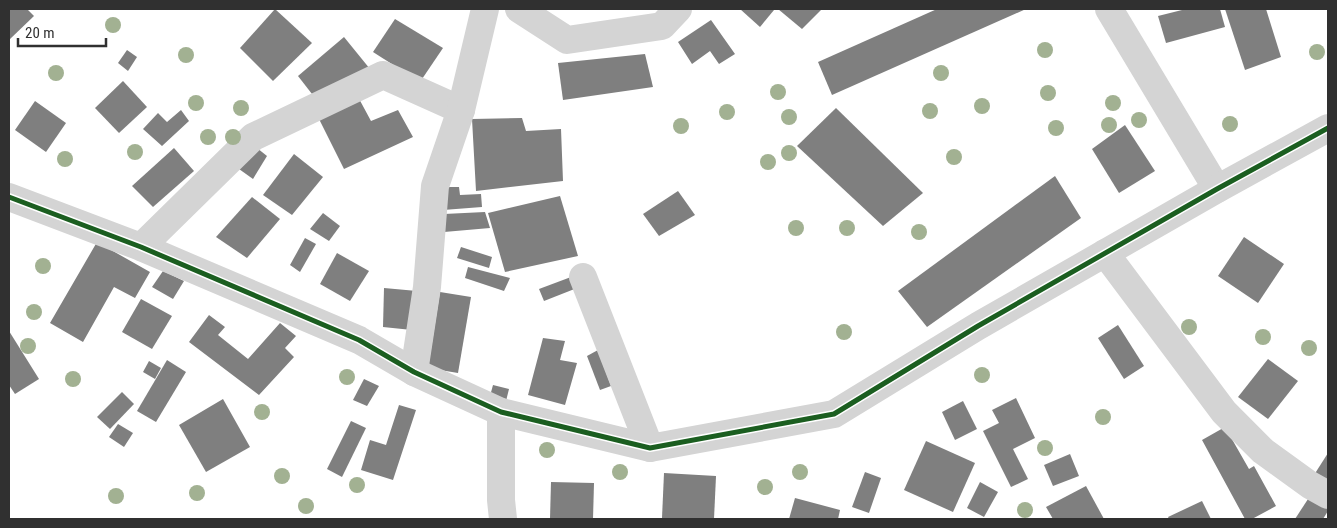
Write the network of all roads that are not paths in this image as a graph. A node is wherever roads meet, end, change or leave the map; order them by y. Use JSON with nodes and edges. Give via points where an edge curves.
{"nodes":[{"id":1,"x":485,"y":9,"type":"edge"},
{"id":2,"x":520,"y":9,"type":"edge"},
{"id":3,"x":678,"y":9,"type":"edge"},
{"id":4,"x":1109,"y":9,"type":"edge"},
{"id":5,"x":461,"y":110,"type":"junction"},
{"id":6,"x":1328,"y":128,"type":"edge"},
{"id":7,"x":1217,"y":189,"type":"junction"},
{"id":8,"x":9,"y":197,"type":"edge"},
{"id":9,"x":141,"y":247,"type":"junction"},
{"id":10,"x":1105,"y":253,"type":"junction"},
{"id":11,"x":583,"y":277,"type":"dead end"},
{"id":12,"x":414,"y":372,"type":"junction"},
{"id":13,"x":501,"y":412,"type":"junction"},
{"id":14,"x":650,"y":448,"type":"junction"},
{"id":15,"x":1328,"y":495,"type":"edge"},
{"id":16,"x":503,"y":519,"type":"edge"}],
"edges":[{"from":1,"to":5,"type":"street"},
{"from":2,"to":3,"type":"street","via":[[567,40],[662,26]]},
{"from":4,"to":7,"type":"street"},
{"from":5,"to":9,"type":"street","via":[[383,75],[253,137]]},
{"from":5,"to":12,"type":"street","via":[[435,186]]},
{"from":6,"to":7,"type":"street"},
{"from":7,"to":10,"type":"street"},
{"from":8,"to":9,"type":"street"},
{"from":9,"to":12,"type":"street","via":[[359,340]]},
{"from":10,"to":14,"type":"street","via":[[834,414]]},
{"from":10,"to":15,"type":"street","via":[[1224,412],[1263,451],[1310,486]]},
{"from":11,"to":14,"type":"street"},
{"from":12,"to":13,"type":"street"},
{"from":13,"to":14,"type":"street"},
{"from":13,"to":16,"type":"street"}]}
